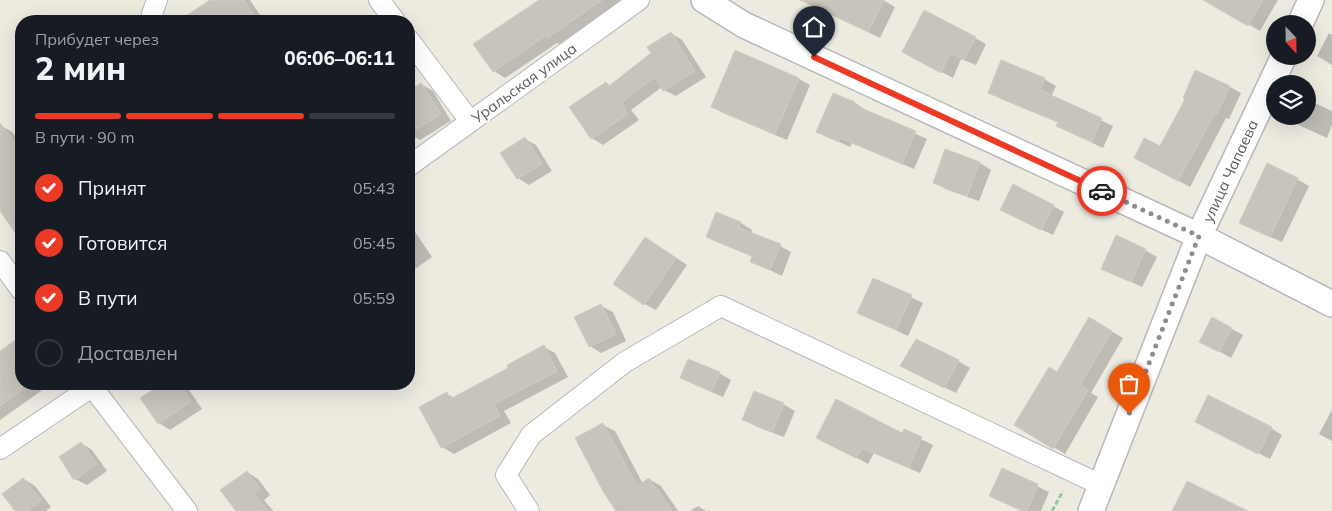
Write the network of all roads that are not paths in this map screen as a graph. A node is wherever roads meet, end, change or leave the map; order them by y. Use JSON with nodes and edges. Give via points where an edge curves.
{"nodes":[{"id":1,"x":157,"y":0,"type":"edge"},
{"id":2,"x":378,"y":0,"type":"edge"},
{"id":3,"x":639,"y":0,"type":"edge"},
{"id":4,"x":704,"y":0,"type":"edge"},
{"id":5,"x":1311,"y":0,"type":"edge"},
{"id":6,"x":152,"y":15,"type":"edge"},
{"id":7,"x":390,"y":15,"type":"edge"},
{"id":8,"x":1304,"y":15,"type":"edge"},
{"id":9,"x":415,"y":48,"type":"edge"},
{"id":10,"x":1280,"y":65,"type":"edge"},
{"id":11,"x":470,"y":121,"type":"junction"},
{"id":12,"x":415,"y":162,"type":"edge"},
{"id":13,"x":1199,"y":236,"type":"junction"},
{"id":14,"x":0,"y":261,"type":"edge"},
{"id":15,"x":15,"y":282,"type":"edge"},
{"id":16,"x":1332,"y":304,"type":"edge"},
{"id":17,"x":86,"y":390,"type":"edge"},
{"id":18,"x":97,"y":390,"type":"edge"},
{"id":19,"x":0,"y":449,"type":"edge"},
{"id":20,"x":1101,"y":486,"type":"junction"},
{"id":21,"x":187,"y":511,"type":"edge"},
{"id":22,"x":529,"y":511,"type":"edge"},
{"id":23,"x":1091,"y":511,"type":"edge"}],
"edges":[{"from":1,"to":6,"type":"street"},
{"from":2,"to":7,"type":"street"},
{"from":3,"to":11,"type":"street","name":"Уральская улица"},
{"from":4,"to":13,"type":"street","via":[[744,24]]},
{"from":5,"to":8,"type":"street"},
{"from":9,"to":11,"type":"street"},
{"from":10,"to":13,"type":"street","name":"улица Чапаева"},
{"from":11,"to":12,"type":"street","name":"Уральская улица"},
{"from":13,"to":16,"type":"street"},
{"from":13,"to":20,"type":"street","name":"улица Чапаева"},
{"from":14,"to":15,"type":"street"},
{"from":17,"to":19,"type":"street"},
{"from":18,"to":21,"type":"street"},
{"from":20,"to":22,"type":"street","via":[[721,306],[625,362],[531,435],[506,475]]},
{"from":20,"to":23,"type":"street","name":"улица Чапаева"}]}
